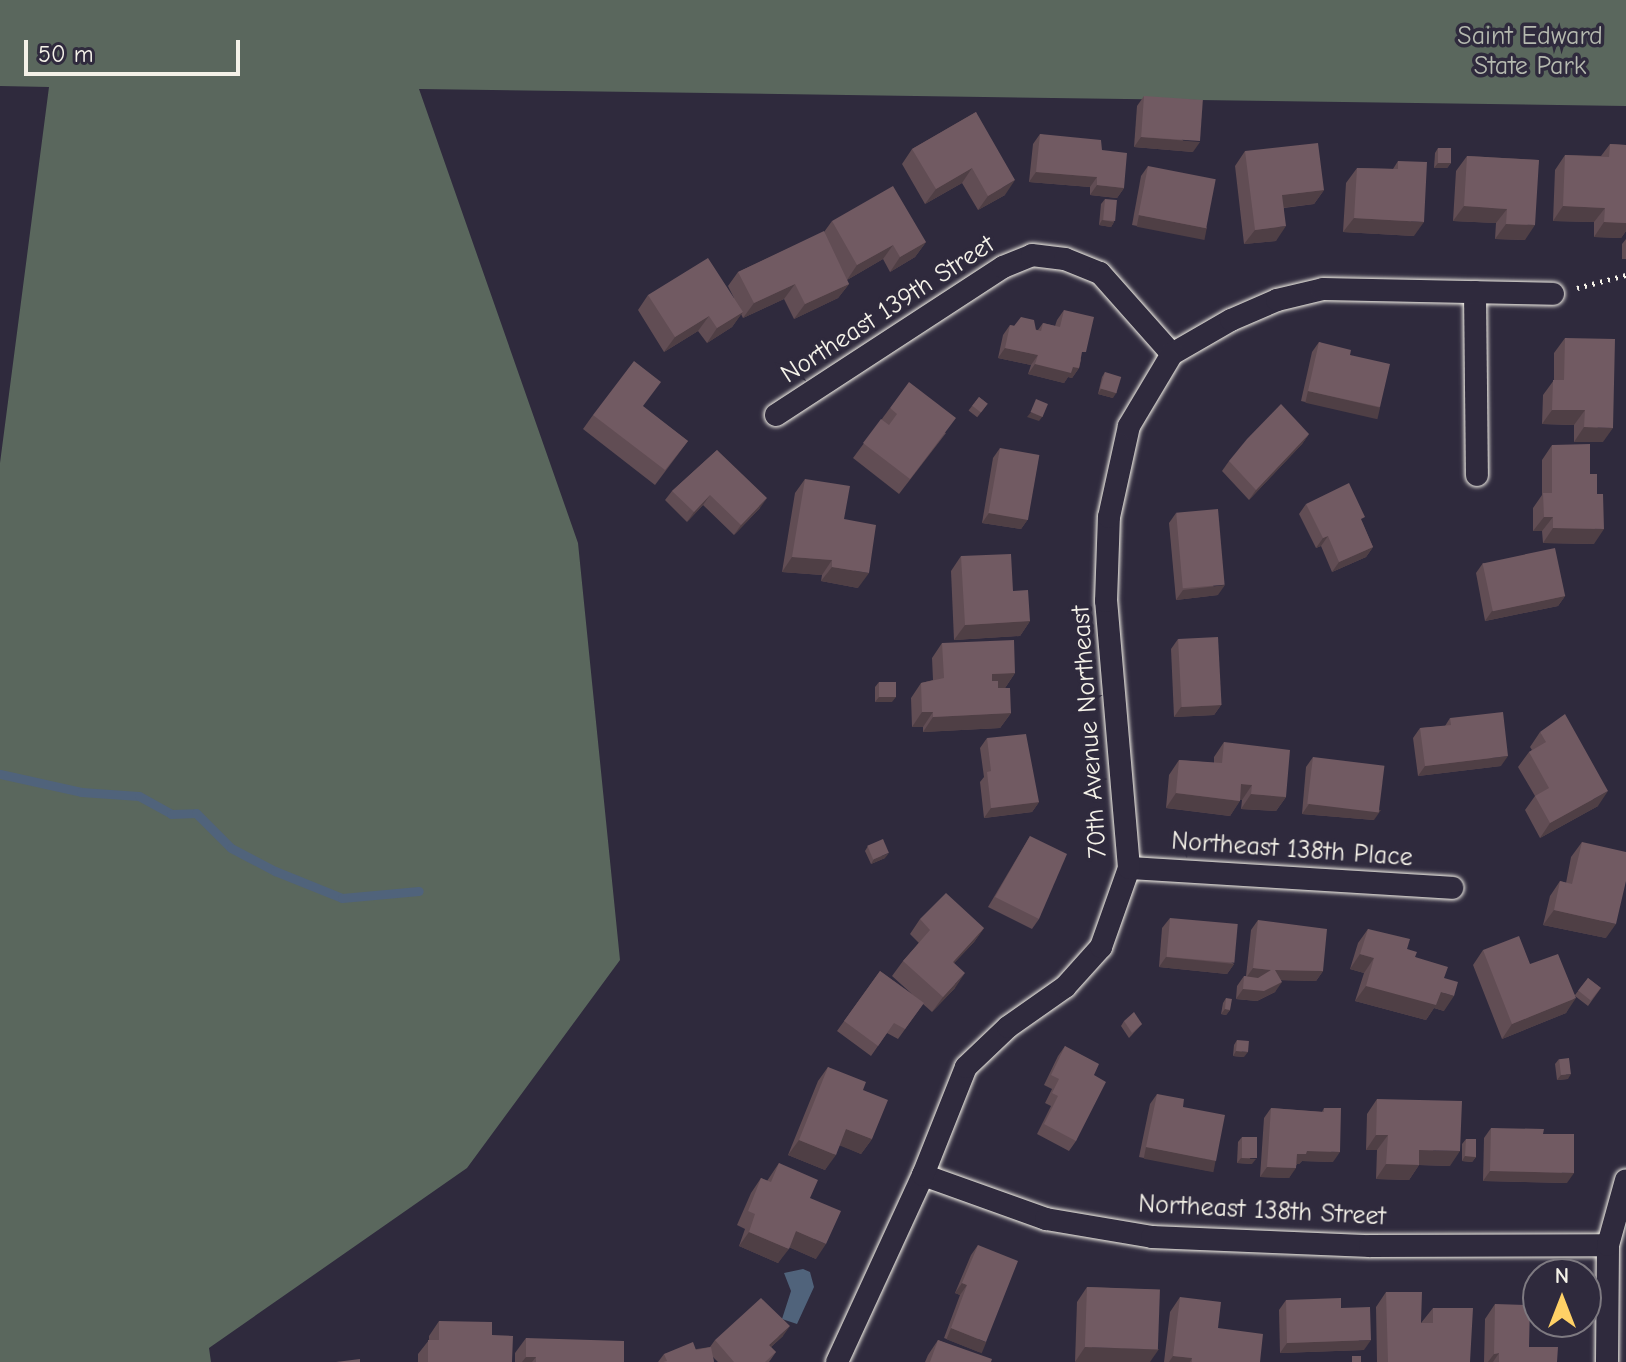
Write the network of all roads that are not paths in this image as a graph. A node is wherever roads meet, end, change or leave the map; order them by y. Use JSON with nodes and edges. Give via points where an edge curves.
{"nodes":[{"id":1,"x":1475,"y":292,"type":"junction"},
{"id":2,"x":1553,"y":294,"type":"road end"},
{"id":3,"x":1172,"y":354,"type":"junction"},
{"id":4,"x":776,"y":415,"type":"dead end"},
{"id":5,"x":1477,"y":475,"type":"dead end"},
{"id":6,"x":1129,"y":868,"type":"junction"},
{"id":7,"x":1452,"y":888,"type":"dead end"},
{"id":8,"x":923,"y":1175,"type":"junction"},
{"id":9,"x":1626,"y":1180,"type":"edge"},
{"id":10,"x":1608,"y":1245,"type":"junction"},
{"id":11,"x":837,"y":1362,"type":"edge"},
{"id":12,"x":1607,"y":1362,"type":"edge"}],
"edges":[{"from":1,"to":2,"type":"street"},
{"from":1,"to":3,"type":"street","via":[[1323,289],[1277,300]]},
{"from":1,"to":5,"type":"street"},
{"from":3,"to":4,"type":"street","name":"Northeast 139th Street","via":[[1100,273],[1065,259],[1032,255],[1003,267]]},
{"from":3,"to":6,"type":"street","name":"70th Avenue Northeast","via":[[1129,426],[1109,517],[1106,601]]},
{"from":6,"to":7,"type":"street","name":"Northeast 138th Place"},
{"from":6,"to":8,"type":"street","name":"70th Avenue Northeast","via":[[1101,947],[1065,987],[1008,1027],[966,1067]]},
{"from":8,"to":10,"type":"street","name":"Northeast 138th Street","via":[[1046,1219],[1152,1237],[1370,1246]]},
{"from":8,"to":11,"type":"street","name":"70th Avenue Northeast"},
{"from":9,"to":10,"type":"street"},
{"from":10,"to":12,"type":"street"}]}
